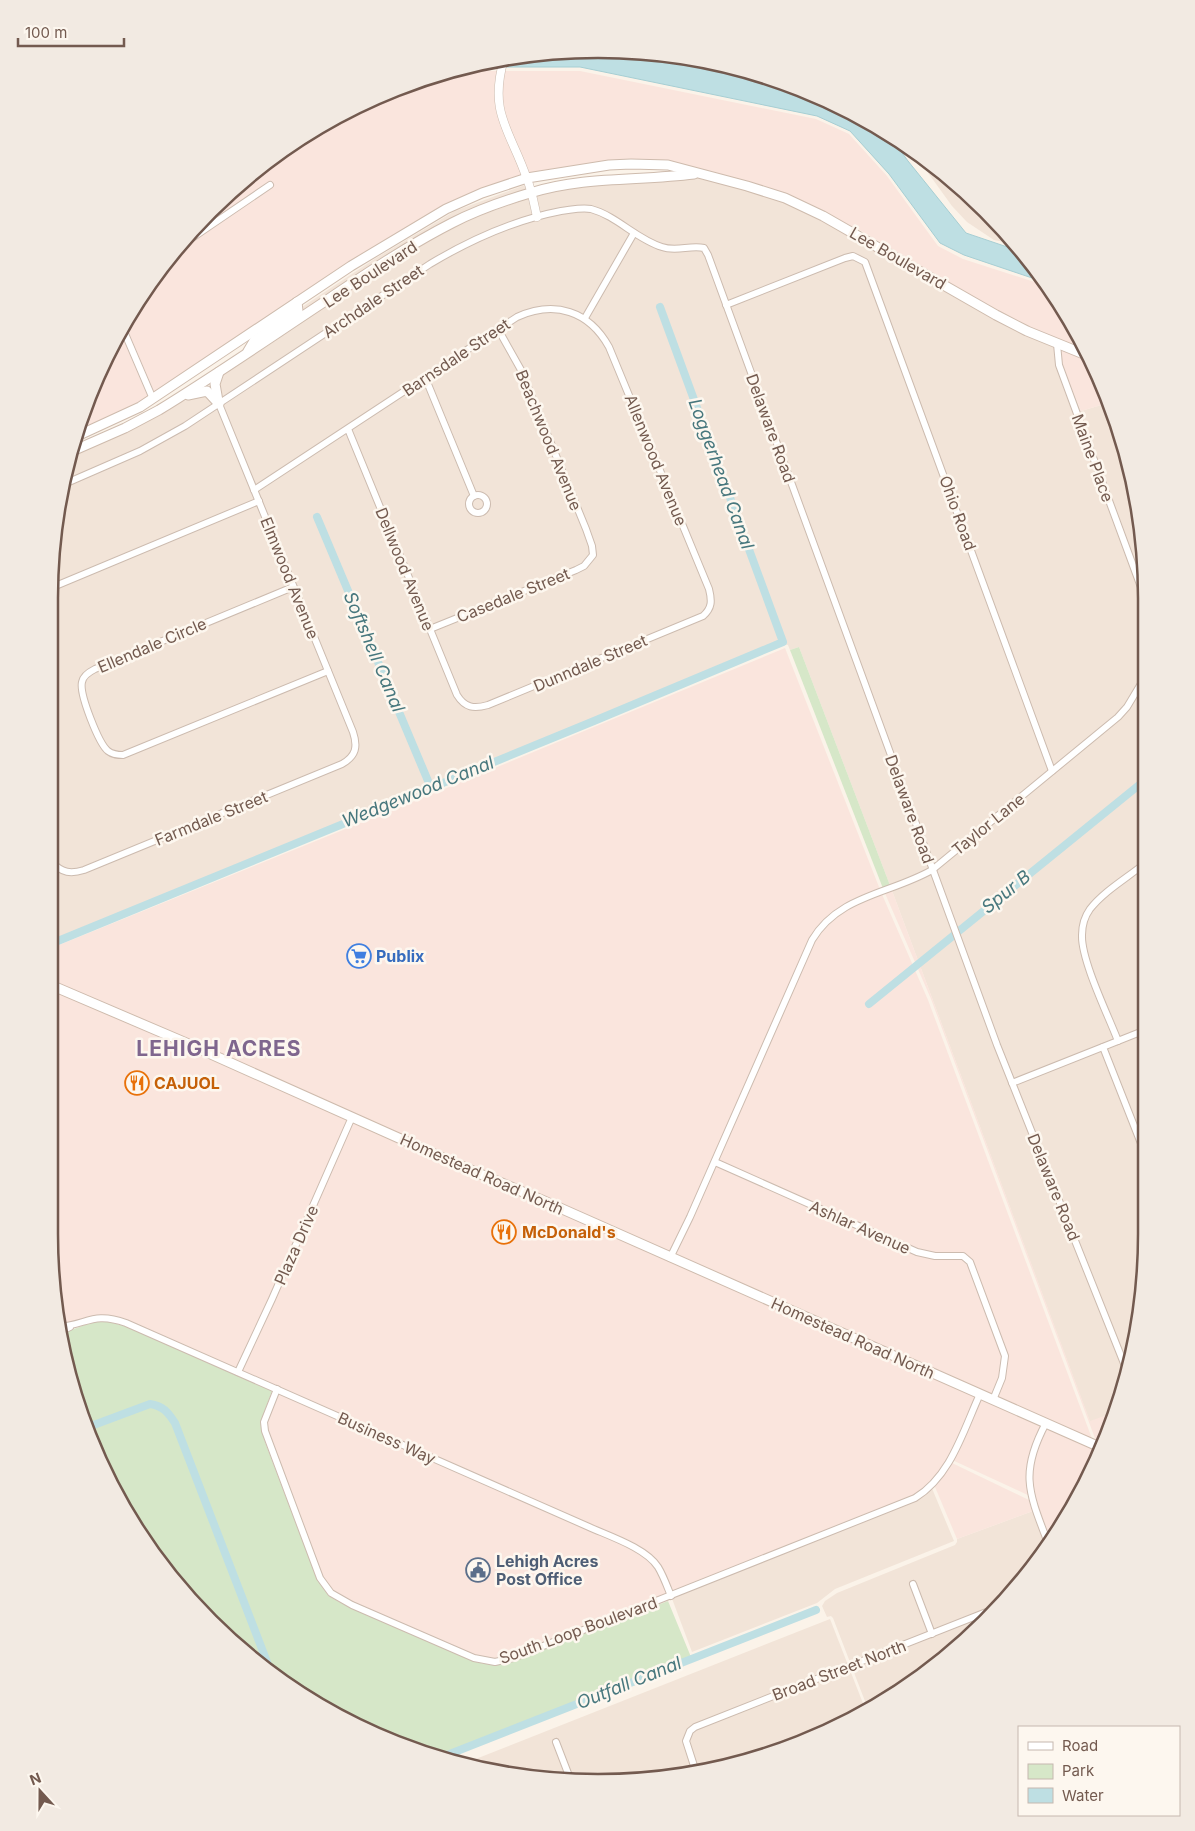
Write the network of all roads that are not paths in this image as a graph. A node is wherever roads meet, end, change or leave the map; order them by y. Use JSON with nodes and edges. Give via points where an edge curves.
{"nodes":[{"id":1,"x":502,"y":66,"type":"edge"},
{"id":2,"x":699,"y":173,"type":"junction"},
{"id":3,"x":527,"y":178,"type":"junction"},
{"id":4,"x":270,"y":185,"type":"dead end"},
{"id":5,"x":531,"y":192,"type":"junction"},
{"id":6,"x":537,"y":217,"type":"junction"},
{"id":7,"x":200,"y":233,"type":"edge"},
{"id":8,"x":634,"y":233,"type":"junction"},
{"id":9,"x":704,"y":248,"type":"joint"},
{"id":10,"x":297,"y":302,"type":"junction"},
{"id":11,"x":726,"y":305,"type":"junction"},
{"id":12,"x":585,"y":318,"type":"junction"},
{"id":13,"x":498,"y":329,"type":"junction"},
{"id":14,"x":126,"y":335,"type":"edge"},
{"id":15,"x":1057,"y":344,"type":"junction"},
{"id":16,"x":1078,"y":352,"type":"edge"},
{"id":17,"x":247,"y":354,"type":"junction"},
{"id":18,"x":219,"y":372,"type":"junction"},
{"id":19,"x":425,"y":377,"type":"junction"},
{"id":20,"x":181,"y":397,"type":"junction"},
{"id":21,"x":153,"y":399,"type":"junction"},
{"id":22,"x":219,"y":404,"type":"junction"},
{"id":23,"x":159,"y":410,"type":"junction"},
{"id":24,"x":348,"y":429,"type":"junction"},
{"id":25,"x":83,"y":433,"type":"edge"},
{"id":26,"x":79,"y":449,"type":"edge"},
{"id":27,"x":71,"y":481,"type":"edge"},
{"id":28,"x":254,"y":490,"type":"junction"},
{"id":29,"x":474,"y":496,"type":"dead end"},
{"id":30,"x":259,"y":501,"type":"junction"},
{"id":31,"x":593,"y":555,"type":"joint"},
{"id":32,"x":1137,"y":576,"type":"edge"},
{"id":33,"x":58,"y":585,"type":"edge"},
{"id":34,"x":293,"y":587,"type":"junction"},
{"id":35,"x":710,"y":610,"type":"joint"},
{"id":36,"x":430,"y":629,"type":"junction"},
{"id":37,"x":328,"y":671,"type":"junction"},
{"id":38,"x":1138,"y":688,"type":"edge"},
{"id":39,"x":467,"y":707,"type":"joint"},
{"id":40,"x":356,"y":752,"type":"joint"},
{"id":41,"x":1052,"y":771,"type":"junction"},
{"id":42,"x":58,"y":868,"type":"edge"},
{"id":43,"x":1138,"y":869,"type":"edge"},
{"id":44,"x":932,"y":870,"type":"junction"},
{"id":45,"x":58,"y":988,"type":"edge"},
{"id":46,"x":1138,"y":1033,"type":"edge"},
{"id":47,"x":1118,"y":1041,"type":"junction"},
{"id":48,"x":1103,"y":1047,"type":"junction"},
{"id":49,"x":1012,"y":1083,"type":"junction"},
{"id":50,"x":352,"y":1117,"type":"junction"},
{"id":51,"x":1138,"y":1136,"type":"edge"},
{"id":52,"x":715,"y":1162,"type":"junction"},
{"id":53,"x":670,"y":1258,"type":"junction"},
{"id":54,"x":80,"y":1322,"type":"junction"},
{"id":55,"x":66,"y":1325,"type":"edge"},
{"id":56,"x":66,"y":1329,"type":"edge"},
{"id":57,"x":1122,"y":1359,"type":"edge"},
{"id":58,"x":238,"y":1372,"type":"junction"},
{"id":59,"x":277,"y":1389,"type":"junction"},
{"id":60,"x":980,"y":1394,"type":"junction"},
{"id":61,"x":993,"y":1400,"type":"junction"},
{"id":62,"x":1046,"y":1423,"type":"junction"},
{"id":63,"x":1094,"y":1444,"type":"edge"},
{"id":64,"x":1045,"y":1535,"type":"edge"},
{"id":65,"x":912,"y":1584,"type":"dead end"},
{"id":66,"x":671,"y":1596,"type":"junction"},
{"id":67,"x":979,"y":1615,"type":"edge"},
{"id":68,"x":932,"y":1634,"type":"junction"},
{"id":69,"x":556,"y":1742,"type":"dead end"},
{"id":70,"x":693,"y":1765,"type":"edge"},
{"id":71,"x":568,"y":1772,"type":"edge"}],
"edges":[{"from":1,"to":3,"type":"street","via":[[499,76],[500,114]]},
{"from":2,"to":3,"type":"main road","name":"Lee Boulevard","via":[[668,165],[631,164]]},
{"from":2,"to":5,"type":"main road","name":"Lee Boulevard","via":[[572,183]]},
{"from":2,"to":15,"type":"main road","name":"Lee Boulevard","via":[[765,192],[815,212],[996,315]]},
{"from":3,"to":5,"type":"street"},
{"from":3,"to":10,"type":"main road","name":"Lee Boulevard","via":[[446,209]]},
{"from":4,"to":7,"type":"street"},
{"from":5,"to":6,"type":"street"},
{"from":5,"to":17,"type":"main road","name":"Lee Boulevard","via":[[452,223],[360,278]]},
{"from":6,"to":8,"type":"street","name":"Archdale Street","via":[[576,209],[592,210]]},
{"from":6,"to":22,"type":"street","name":"Archdale Street","via":[[454,249]]},
{"from":8,"to":9,"type":"street","name":"Archdale Street","via":[[670,249]]},
{"from":8,"to":12,"type":"street"},
{"from":9,"to":11,"type":"street","name":"Delaware Road"},
{"from":10,"to":17,"type":"main road","via":[[298,311],[254,341]]},
{"from":10,"to":21,"type":"main road","name":"Lee Boulevard"},
{"from":11,"to":41,"type":"street","name":"Ohio Road","via":[[845,258],[860,258],[868,267]]},
{"from":11,"to":44,"type":"street","name":"Delaware Road"},
{"from":12,"to":13,"type":"street","name":"Barnsdale Street","via":[[554,309],[537,310]]},
{"from":12,"to":35,"type":"street","name":"Allenwood Avenue","via":[[604,338],[622,377],[709,590]]},
{"from":13,"to":19,"type":"street","name":"Barnsdale Street"},
{"from":13,"to":31,"type":"street","name":"Beachwood Avenue","via":[[521,370],[586,529]]},
{"from":14,"to":21,"type":"street"},
{"from":15,"to":16,"type":"main road","name":"Lee Boulevard"},
{"from":15,"to":32,"type":"street","name":"Maine Place","via":[[1059,365]]},
{"from":17,"to":18,"type":"main road","name":"Lee Boulevard"},
{"from":18,"to":20,"type":"main road","name":"Lee Boulevard"},
{"from":18,"to":22,"type":"main road","via":[[215,388]]},
{"from":19,"to":24,"type":"street","name":"Barnsdale Street"},
{"from":19,"to":29,"type":"street"},
{"from":20,"to":22,"type":"main road","via":[[204,391]]},
{"from":20,"to":23,"type":"main road","name":"Lee Boulevard"},
{"from":21,"to":23,"type":"main road"},
{"from":21,"to":25,"type":"main road","name":"Lee Boulevard"},
{"from":22,"to":27,"type":"street","name":"Archdale Street","via":[[140,451]]},
{"from":22,"to":28,"type":"street","name":"Elmwood Avenue"},
{"from":23,"to":26,"type":"main road","name":"Lee Boulevard"},
{"from":24,"to":28,"type":"street","name":"Barnsdale Street"},
{"from":24,"to":36,"type":"street","name":"Dellwood Avenue"},
{"from":28,"to":30,"type":"street","name":"Elmwood Avenue"},
{"from":30,"to":33,"type":"street"},
{"from":30,"to":34,"type":"street","name":"Elmwood Avenue"},
{"from":31,"to":36,"type":"street","name":"Casedale Street","via":[[576,570]]},
{"from":34,"to":37,"type":"street","name":"Elmwood Avenue"},
{"from":34,"to":37,"type":"street","name":"Ellendale Circle","via":[[95,668],[82,681],[89,712],[108,751],[123,755]]},
{"from":35,"to":39,"type":"street","name":"Dunndale Street","via":[[703,616],[488,705]]},
{"from":36,"to":39,"type":"street","name":"Dellwood Avenue","via":[[457,695]]},
{"from":37,"to":40,"type":"street","name":"Elmwood Avenue","via":[[353,732]]},
{"from":38,"to":41,"type":"street","name":"Taylor Lane","via":[[1127,708]]},
{"from":40,"to":42,"type":"street","name":"Farmdale Street","via":[[342,764],[84,870],[74,873]]},
{"from":41,"to":44,"type":"street","name":"Taylor Lane"},
{"from":43,"to":47,"type":"street","via":[[1090,909],[1082,935],[1086,958]]},
{"from":44,"to":49,"type":"street","name":"Delaware Road"},
{"from":44,"to":52,"type":"street","name":"Taylor Lane","via":[[854,902],[833,915],[818,931]]},
{"from":45,"to":50,"type":"main road","name":"Homestead Road North"},
{"from":46,"to":47,"type":"street"},
{"from":47,"to":48,"type":"street"},
{"from":48,"to":49,"type":"street"},
{"from":48,"to":51,"type":"street"},
{"from":49,"to":57,"type":"street","name":"Delaware Road"},
{"from":50,"to":53,"type":"main road","name":"Homestead Road North"},
{"from":50,"to":58,"type":"street","name":"Plaza Drive"},
{"from":52,"to":53,"type":"street"},
{"from":52,"to":61,"type":"street","name":"Ashlar Avenue","via":[[917,1252],[934,1256],[963,1256],[974,1269],[1005,1356],[1002,1378]]},
{"from":53,"to":60,"type":"main road","name":"Homestead Road North"},
{"from":54,"to":55,"type":"street","name":"Business Way"},
{"from":54,"to":56,"type":"street","name":"Business Way"},
{"from":54,"to":58,"type":"street","name":"Business Way","via":[[95,1318],[117,1320]]},
{"from":58,"to":59,"type":"street","name":"Business Way"},
{"from":59,"to":66,"type":"street","name":"Business Way","via":[[637,1550],[658,1567]]},
{"from":59,"to":66,"type":"street","name":"South Loop Boulevard","via":[[264,1422],[268,1440],[320,1578],[340,1599],[474,1658],[495,1662],[513,1658]]},
{"from":60,"to":61,"type":"main road","name":"Homestead Road North"},
{"from":60,"to":66,"type":"street","name":"South Loop Boulevard","via":[[949,1462],[923,1493],[902,1505]]},
{"from":61,"to":62,"type":"main road","name":"Homestead Road North"},
{"from":62,"to":63,"type":"main road","name":"Homestead Road North"},
{"from":62,"to":64,"type":"street","via":[[1034,1449],[1029,1477],[1032,1498]]},
{"from":65,"to":68,"type":"street"},
{"from":67,"to":68,"type":"street","name":"Broad Street North"},
{"from":68,"to":70,"type":"street","name":"Broad Street North","via":[[695,1727],[688,1737],[687,1747]]},
{"from":69,"to":71,"type":"street"}]}
